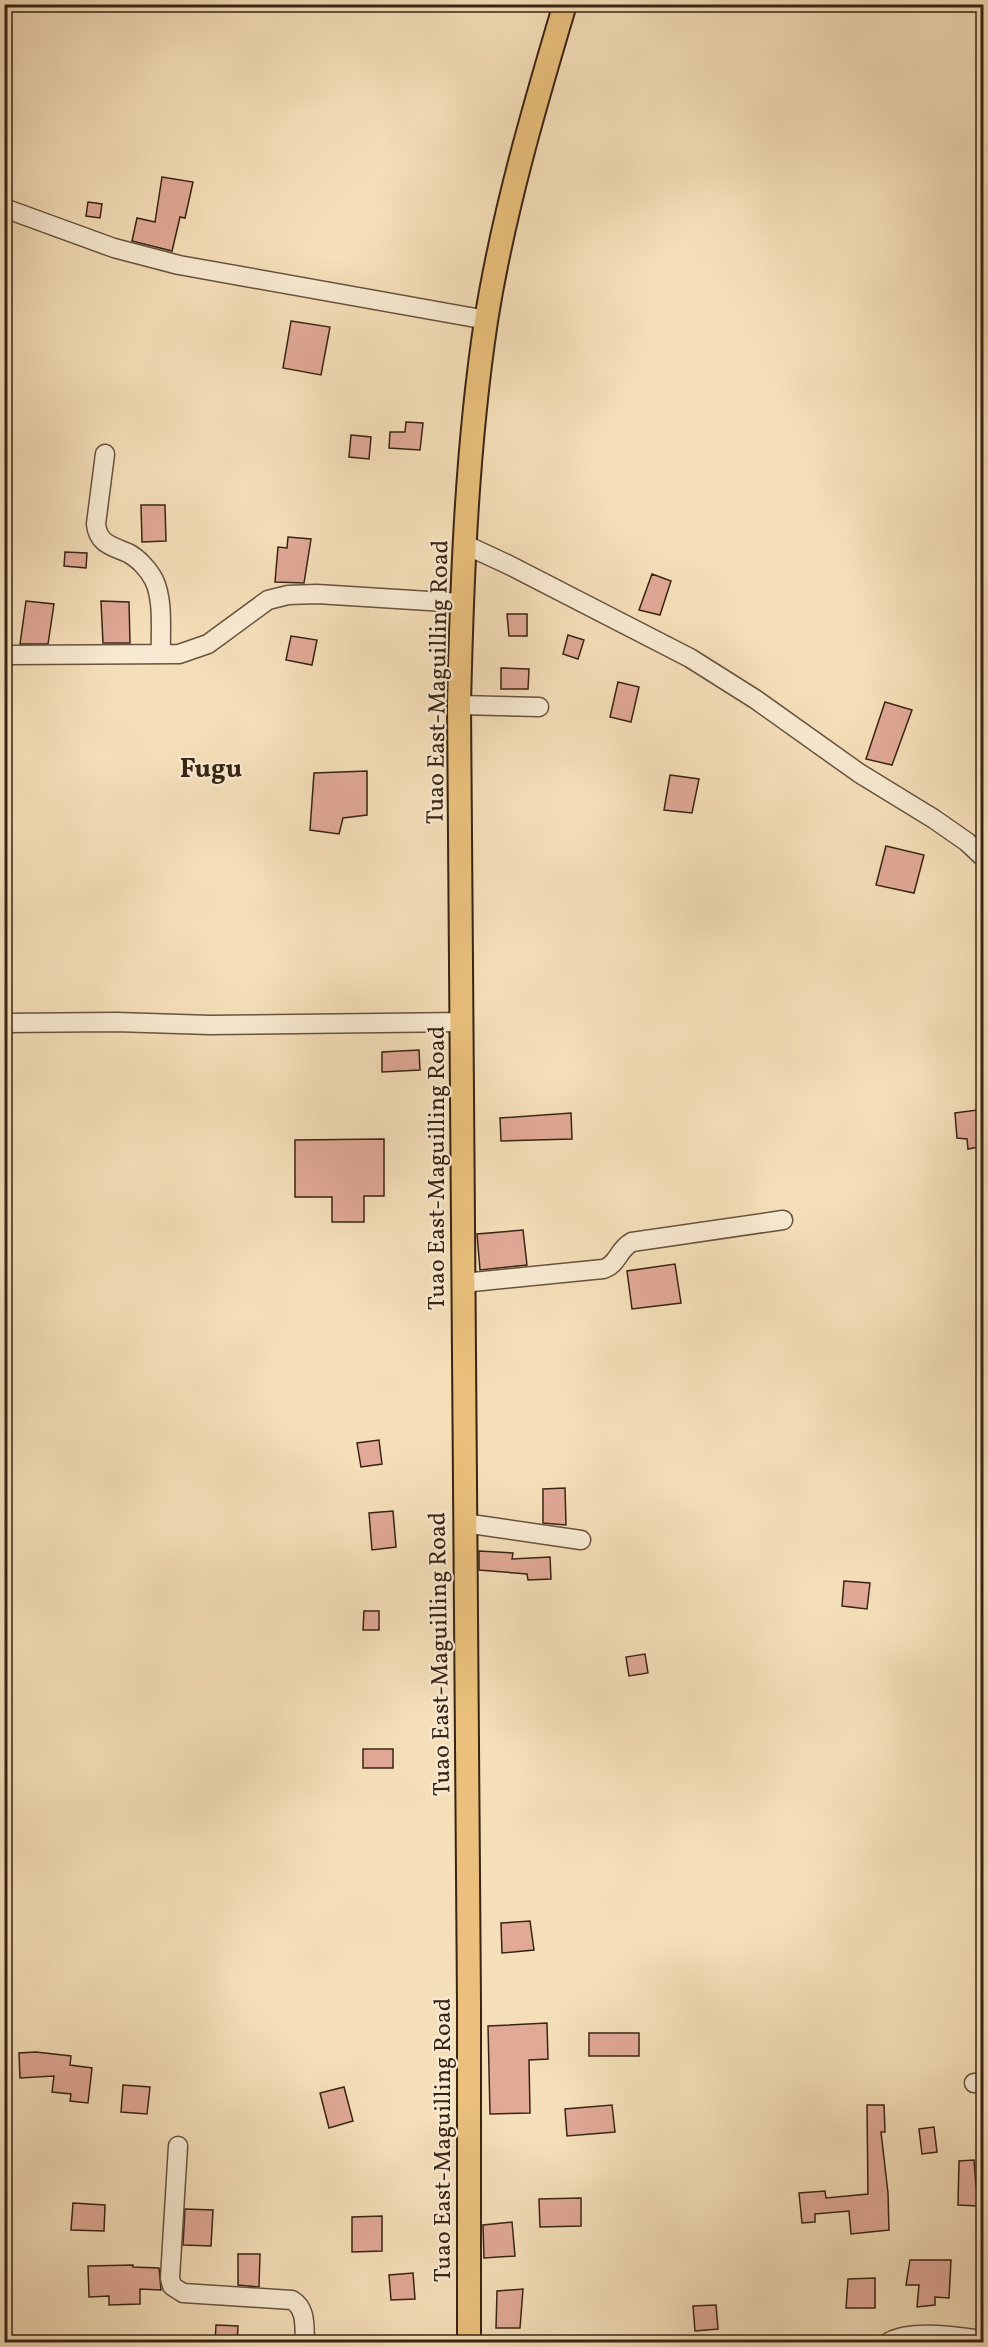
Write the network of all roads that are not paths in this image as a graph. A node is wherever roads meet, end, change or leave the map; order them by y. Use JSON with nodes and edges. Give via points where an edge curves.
{"nodes":[{"id":1,"x":565,"y":4,"type":"edge"},
{"id":2,"x":4,"y":208,"type":"edge"},
{"id":3,"x":487,"y":320,"type":"junction"},
{"id":4,"x":105,"y":454,"type":"dead end"},
{"id":5,"x":466,"y":545,"type":"junction"},
{"id":6,"x":461,"y":603,"type":"junction"},
{"id":7,"x":161,"y":654,"type":"junction"},
{"id":8,"x":4,"y":655,"type":"edge"},
{"id":9,"x":459,"y":705,"type":"junction"},
{"id":10,"x":539,"y":707,"type":"dead end"},
{"id":11,"x":984,"y":858,"type":"edge"},
{"id":12,"x":463,"y":1022,"type":"junction"},
{"id":13,"x":4,"y":1023,"type":"edge"},
{"id":14,"x":783,"y":1220,"type":"dead end"},
{"id":15,"x":464,"y":1282,"type":"junction"},
{"id":16,"x":464,"y":1523,"type":"junction"},
{"id":17,"x":581,"y":1540,"type":"dead end"},
{"id":18,"x":178,"y":2146,"type":"dead end"},
{"id":19,"x":984,"y":2340,"type":"edge"},
{"id":20,"x":305,"y":2343,"type":"edge"},
{"id":21,"x":469,"y":2343,"type":"edge"},
{"id":22,"x":889,"y":2343,"type":"edge"}],
"edges":[{"from":1,"to":3,"type":"main road","name":"Tuao East-Maguilling Road","via":[[519,167]]},
{"from":2,"to":3,"type":"street","via":[[114,248],[180,266]]},
{"from":3,"to":5,"type":"main road","name":"Tuao East-Maguilling Road","via":[[472,442]]},
{"from":4,"to":7,"type":"street","via":[[97,533],[109,546],[130,554],[154,579]]},
{"from":5,"to":6,"type":"main road","name":"Tuao East-Maguilling Road"},
{"from":5,"to":11,"type":"street","via":[[690,658],[934,819]]},
{"from":6,"to":7,"type":"street","via":[[288,595],[268,600],[208,644],[179,654]]},
{"from":6,"to":9,"type":"main road","name":"Tuao East-Maguilling Road"},
{"from":7,"to":8,"type":"street"},
{"from":9,"to":10,"type":"street"},
{"from":9,"to":12,"type":"main road","name":"Tuao East-Maguilling Road"},
{"from":12,"to":13,"type":"street"},
{"from":12,"to":15,"type":"main road","name":"Tuao East-Maguilling Road"},
{"from":14,"to":15,"type":"street","via":[[632,1242],[622,1249],[615,1263],[603,1269]]},
{"from":15,"to":16,"type":"main road","name":"Tuao East-Maguilling Road"},
{"from":16,"to":17,"type":"street"},
{"from":16,"to":21,"type":"main road","name":"Tuao East-Maguilling Road"},
{"from":18,"to":20,"type":"street","via":[[172,2286],[183,2293],[292,2300],[303,2312]]},
{"from":19,"to":22,"type":"street","via":[[936,2335],[902,2337]]}]}
